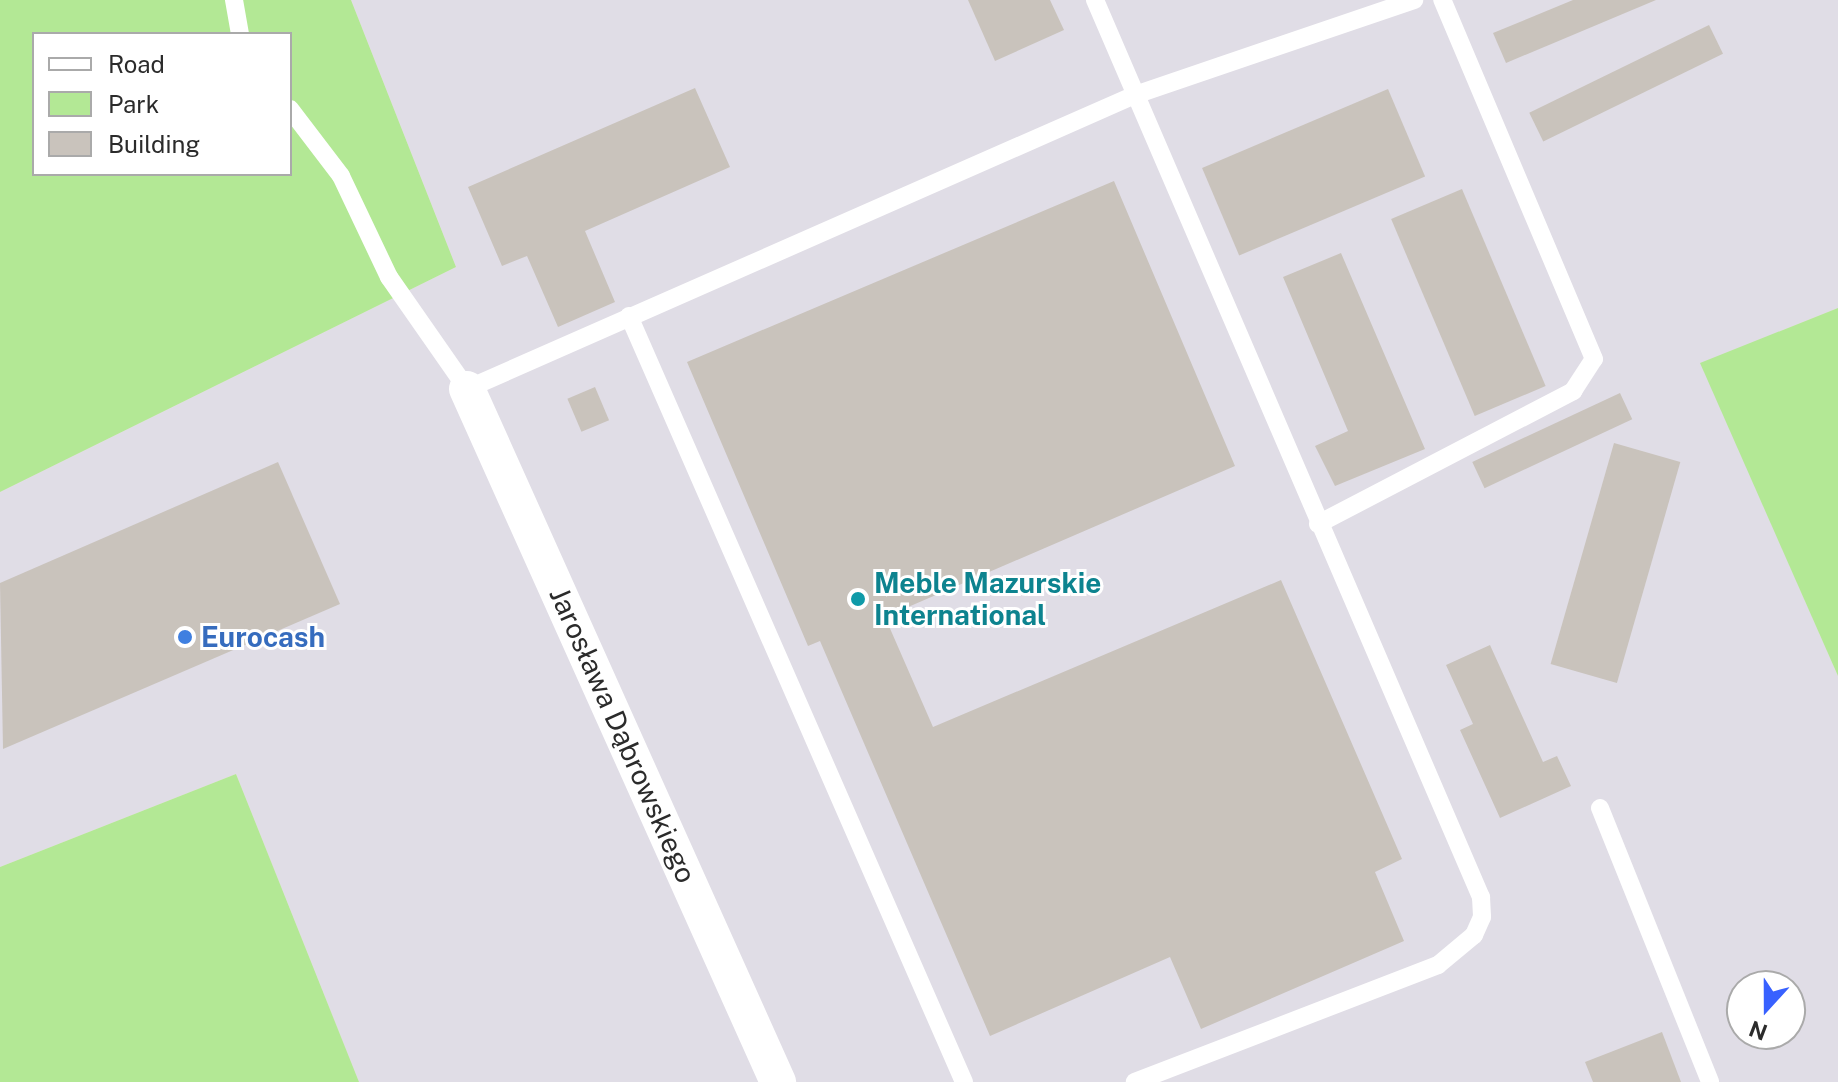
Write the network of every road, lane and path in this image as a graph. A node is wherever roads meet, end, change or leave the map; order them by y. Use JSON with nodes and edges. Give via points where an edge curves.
{"nodes":[{"id":1,"x":234,"y":0,"type":"edge"},
{"id":2,"x":1095,"y":0,"type":"edge"},
{"id":3,"x":1414,"y":0,"type":"edge"},
{"id":4,"x":1442,"y":0,"type":"edge"},
{"id":5,"x":1384,"y":6,"type":"edge"},
{"id":6,"x":240,"y":32,"type":"edge"},
{"id":7,"x":1135,"y":95,"type":"junction"},
{"id":8,"x":292,"y":112,"type":"edge"},
{"id":9,"x":629,"y":316,"type":"junction"},
{"id":10,"x":467,"y":389,"type":"junction"},
{"id":11,"x":1318,"y":524,"type":"junction"},
{"id":12,"x":1600,"y":808,"type":"dead end"},
{"id":13,"x":778,"y":1082,"type":"edge"},
{"id":14,"x":964,"y":1082,"type":"edge"},
{"id":15,"x":1135,"y":1082,"type":"edge"},
{"id":16,"x":1710,"y":1082,"type":"edge"}],
"edges":[{"from":1,"to":6,"type":"lane"},
{"from":2,"to":7,"type":"lane"},
{"from":3,"to":5,"type":"lane"},
{"from":4,"to":11,"type":"lane","via":[[1594,359],[1573,391]]},
{"from":5,"to":7,"type":"lane"},
{"from":7,"to":9,"type":"lane"},
{"from":7,"to":11,"type":"lane"},
{"from":8,"to":10,"type":"lane","via":[[341,176],[389,277]]},
{"from":9,"to":10,"type":"lane"},
{"from":9,"to":14,"type":"lane"},
{"from":10,"to":13,"type":"street","name":"Jarosława Dąbrowskiego"},
{"from":11,"to":15,"type":"lane","via":[[1481,897],[1482,917],[1474,935],[1438,965]]},
{"from":12,"to":16,"type":"lane"}]}
